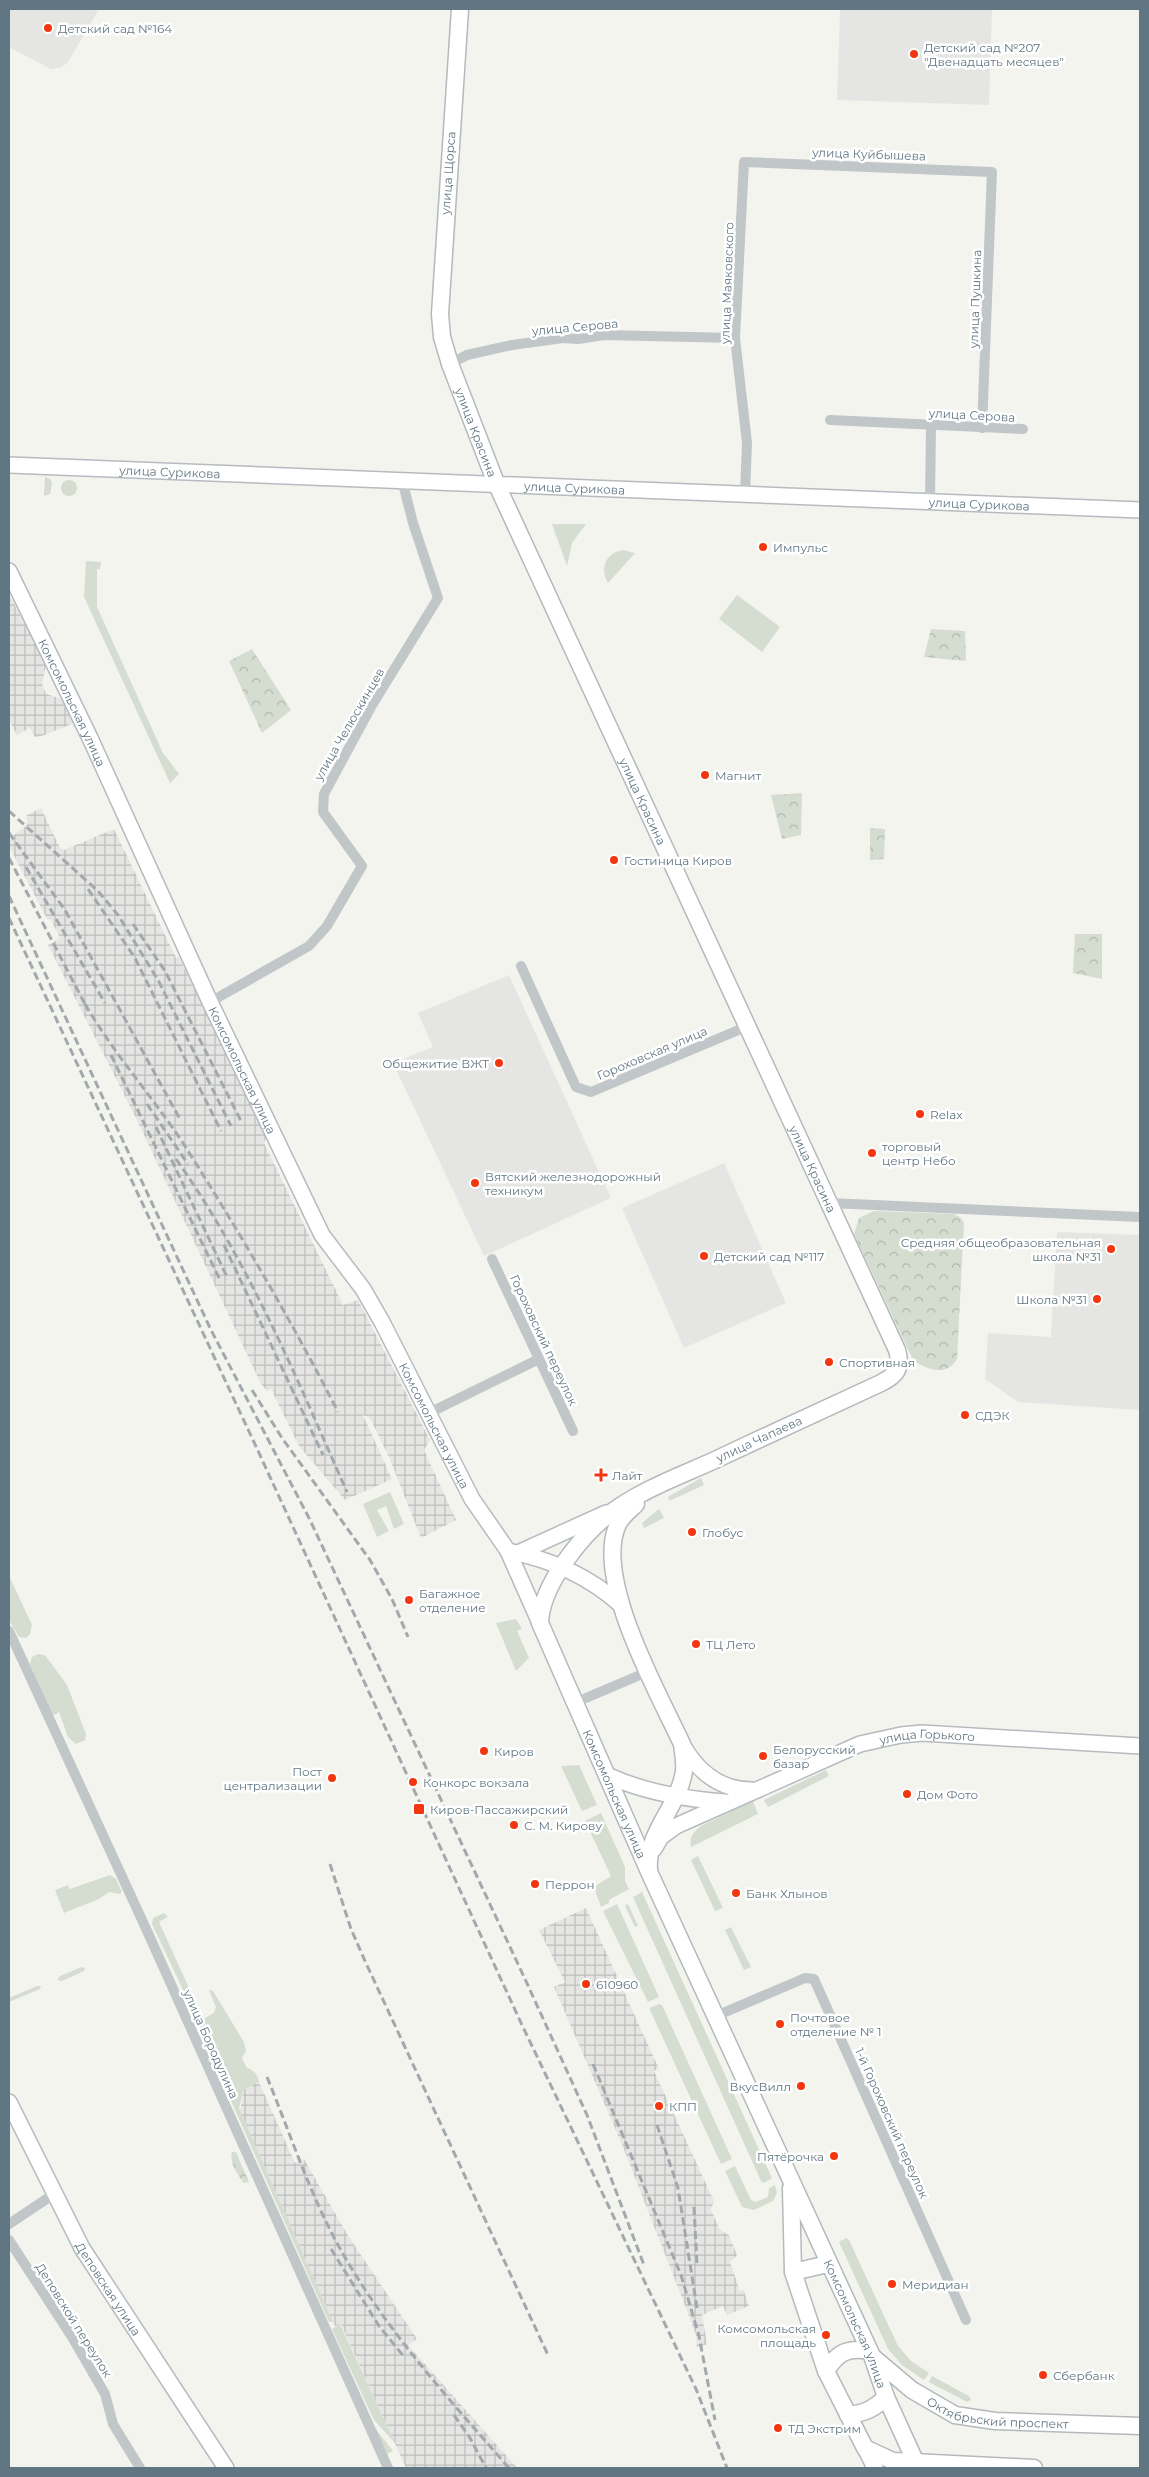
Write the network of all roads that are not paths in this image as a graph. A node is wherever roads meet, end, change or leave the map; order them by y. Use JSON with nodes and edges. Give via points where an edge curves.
{"nodes":[{"id":1,"x":460,"y":9,"type":"edge"},
{"id":2,"x":744,"y":162,"type":"joint"},
{"id":3,"x":992,"y":172,"type":"joint"},
{"id":4,"x":442,"y":337,"type":"joint"},
{"id":5,"x":736,"y":338,"type":"junction"},
{"id":6,"x":450,"y":364,"type":"junction"},
{"id":7,"x":830,"y":420,"type":"dead end"},
{"id":8,"x":931,"y":425,"type":"junction"},
{"id":9,"x":982,"y":428,"type":"junction"},
{"id":10,"x":1023,"y":429,"type":"dead end"},
{"id":11,"x":9,"y":466,"type":"edge"},
{"id":12,"x":402,"y":480,"type":"junction"},
{"id":13,"x":496,"y":483,"type":"junction"},
{"id":14,"x":745,"y":494,"type":"junction"},
{"id":15,"x":930,"y":501,"type":"junction"},
{"id":16,"x":1140,"y":510,"type":"edge"},
{"id":17,"x":9,"y":572,"type":"edge"},
{"id":18,"x":521,"y":966,"type":"dead end"},
{"id":19,"x":210,"y":1002,"type":"junction"},
{"id":20,"x":748,"y":1026,"type":"junction"},
{"id":21,"x":830,"y":1203,"type":"junction"},
{"id":22,"x":1140,"y":1217,"type":"edge"},
{"id":23,"x":492,"y":1259,"type":"dead end"},
{"id":24,"x":539,"y":1359,"type":"junction"},
{"id":25,"x":899,"y":1370,"type":"joint"},
{"id":26,"x":429,"y":1413,"type":"junction"},
{"id":27,"x":573,"y":1430,"type":"dead end"},
{"id":28,"x":648,"y":1491,"type":"junction"},
{"id":29,"x":617,"y":1508,"type":"junction"},
{"id":30,"x":513,"y":1552,"type":"junction"},
{"id":31,"x":562,"y":1568,"type":"junction"},
{"id":32,"x":621,"y":1605,"type":"junction"},
{"id":33,"x":540,"y":1623,"type":"junction"},
{"id":34,"x":9,"y":1631,"type":"edge"},
{"id":35,"x":640,"y":1675,"type":"dead end"},
{"id":36,"x":586,"y":1698,"type":"dead end"},
{"id":37,"x":682,"y":1744,"type":"junction"},
{"id":38,"x":1140,"y":1746,"type":"edge"},
{"id":39,"x":607,"y":1775,"type":"junction"},
{"id":40,"x":753,"y":1790,"type":"junction"},
{"id":41,"x":676,"y":1795,"type":"junction"},
{"id":42,"x":727,"y":1803,"type":"junction"},
{"id":43,"x":649,"y":1868,"type":"junction"},
{"id":44,"x":716,"y":2016,"type":"junction"},
{"id":45,"x":9,"y":2102,"type":"edge"},
{"id":46,"x":791,"y":2180,"type":"junction"},
{"id":47,"x":54,"y":2194,"type":"junction"},
{"id":48,"x":9,"y":2224,"type":"edge"},
{"id":49,"x":9,"y":2240,"type":"edge"},
{"id":50,"x":828,"y":2264,"type":"junction"},
{"id":51,"x":792,"y":2272,"type":"junction"},
{"id":52,"x":966,"y":2320,"type":"dead end"},
{"id":53,"x":871,"y":2354,"type":"junction"},
{"id":54,"x":826,"y":2372,"type":"junction"},
{"id":55,"x":886,"y":2397,"type":"junction"},
{"id":56,"x":848,"y":2414,"type":"junction"},
{"id":57,"x":1140,"y":2426,"type":"edge"},
{"id":58,"x":865,"y":2448,"type":"junction"},
{"id":59,"x":916,"y":2466,"type":"edge"},
{"id":60,"x":949,"y":2467,"type":"edge"},
{"id":61,"x":140,"y":2468,"type":"edge"},
{"id":62,"x":226,"y":2468,"type":"edge"},
{"id":63,"x":388,"y":2468,"type":"edge"},
{"id":64,"x":875,"y":2468,"type":"edge"},
{"id":65,"x":1034,"y":2468,"type":"edge"}],
"edges":[{"from":1,"to":4,"type":"main road","name":"улица Щорса","via":[[442,253]]},
{"from":2,"to":3,"type":"street","name":"улица Куйбышева"},
{"from":2,"to":5,"type":"street","name":"улица Маяковского"},
{"from":3,"to":9,"type":"street","name":"улица Пушкина"},
{"from":4,"to":6,"type":"main road","name":"улица Красина"},
{"from":5,"to":6,"type":"street","name":"улица Серова","via":[[604,335],[563,338],[484,351]]},
{"from":5,"to":14,"type":"street","name":"улица Маяковского","via":[[747,443]]},
{"from":6,"to":13,"type":"main road","name":"улица Красина"},
{"from":7,"to":8,"type":"street","name":"улица Серова"},
{"from":8,"to":9,"type":"street","name":"улица Серова"},
{"from":8,"to":15,"type":"street"},
{"from":9,"to":10,"type":"street","name":"улица Серова"},
{"from":11,"to":12,"type":"street","name":"улица Сурикова"},
{"from":12,"to":13,"type":"street","name":"улица Сурикова"},
{"from":12,"to":19,"type":"street","name":"улица Челюскинцев","via":[[438,598],[371,707],[324,794],[324,812],[362,866],[327,926],[309,946]]},
{"from":13,"to":14,"type":"street","name":"улица Сурикова"},
{"from":13,"to":20,"type":"main road","name":"улица Красина"},
{"from":14,"to":15,"type":"street","name":"улица Сурикова"},
{"from":15,"to":16,"type":"street","name":"улица Сурикова"},
{"from":17,"to":19,"type":"street","name":"Комсомольская улица","via":[[90,738]]},
{"from":18,"to":20,"type":"street","name":"Гороховская улица","via":[[576,1087],[591,1092]]},
{"from":19,"to":26,"type":"street","name":"Комсомольская улица","via":[[322,1234],[363,1289]]},
{"from":20,"to":21,"type":"main road","name":"улица Красина"},
{"from":21,"to":22,"type":"street"},
{"from":21,"to":25,"type":"main road","name":"улица Красина","via":[[897,1350]]},
{"from":23,"to":24,"type":"street","name":"Гороховский переулок"},
{"from":24,"to":26,"type":"street"},
{"from":24,"to":27,"type":"street","name":"Гороховский переулок"},
{"from":25,"to":28,"type":"main road","name":"улица Чапаева","via":[[881,1383]]},
{"from":26,"to":30,"type":"street","name":"Комсомольская улица","via":[[472,1499]]},
{"from":28,"to":29,"type":"main road","name":"улица Чапаева"},
{"from":28,"to":32,"type":"main road","name":"Комсомольская улица","via":[[619,1522],[614,1534],[612,1567]]},
{"from":29,"to":30,"type":"street","name":"улица Чапаева"},
{"from":29,"to":31,"type":"main road","name":"улица Чапаева","via":[[589,1532]]},
{"from":30,"to":31,"type":"street","name":"Комсомольская улица"},
{"from":30,"to":33,"type":"street","name":"Комсомольская улица"},
{"from":31,"to":32,"type":"street","name":"Комсомольская улица","via":[[598,1585]]},
{"from":31,"to":33,"type":"main road","name":"улица Чапаева","via":[[547,1596]]},
{"from":32,"to":37,"type":"main road","name":"Комсомольская улица"},
{"from":33,"to":39,"type":"main road","name":"Комсомольская улица"},
{"from":34,"to":63,"type":"street","name":"улица Бородулина"},
{"from":35,"to":36,"type":"street"},
{"from":37,"to":40,"type":"street","name":"Комсомольская улица","via":[[699,1768],[711,1778],[736,1789]]},
{"from":37,"to":41,"type":"main road","name":"Комсомольская улица","via":[[684,1771]]},
{"from":38,"to":40,"type":"street","name":"улица Горького","via":[[901,1735],[860,1744]]},
{"from":39,"to":41,"type":"street","via":[[638,1787]]},
{"from":39,"to":43,"type":"main road","name":"Комсомольская улица"},
{"from":40,"to":42,"type":"street","name":"улица Горького"},
{"from":41,"to":42,"type":"street"},
{"from":41,"to":43,"type":"main road","name":"Комсомольская улица","via":[[654,1835]]},
{"from":42,"to":43,"type":"street","name":"улица Горького","via":[[676,1826],[661,1837]]},
{"from":43,"to":44,"type":"main road","name":"Комсомольская улица"},
{"from":44,"to":46,"type":"main road","name":"Комсомольская улица"},
{"from":44,"to":52,"type":"street","name":"1-й Гороховский переулок","via":[[805,1978],[814,1979]]},
{"from":45,"to":47,"type":"street","name":"Деповская улица"},
{"from":46,"to":50,"type":"main road","name":"Комсомольская улица"},
{"from":46,"to":51,"type":"main road","name":"Комсомольская улица"},
{"from":47,"to":48,"type":"street"},
{"from":47,"to":62,"type":"street","name":"Деповская улица","via":[[82,2248]]},
{"from":49,"to":61,"type":"street","name":"Деповской переулок","via":[[105,2394],[112,2424]]},
{"from":50,"to":51,"type":"main road"},
{"from":50,"to":53,"type":"main road","name":"Комсомольская улица"},
{"from":51,"to":54,"type":"main road","name":"Комсомольская улица"},
{"from":53,"to":54,"type":"main road","via":[[856,2348],[834,2357]]},
{"from":53,"to":55,"type":"main road","name":"Комсомольская улица"},
{"from":53,"to":57,"type":"main road","name":"Октябрьский проспект","via":[[912,2390],[955,2415],[995,2421]]},
{"from":54,"to":56,"type":"main road","name":"Комсомольская улица"},
{"from":55,"to":56,"type":"main road","via":[[876,2408],[865,2413]]},
{"from":55,"to":59,"type":"main road","name":"Комсомольская улица"},
{"from":56,"to":58,"type":"main road","name":"Комсомольская улица"},
{"from":58,"to":59,"type":"main road","via":[[893,2461]]},
{"from":58,"to":64,"type":"street","name":"Комсомольская улица"},
{"from":59,"to":60,"type":"main road"},
{"from":60,"to":65,"type":"main road"}]}
